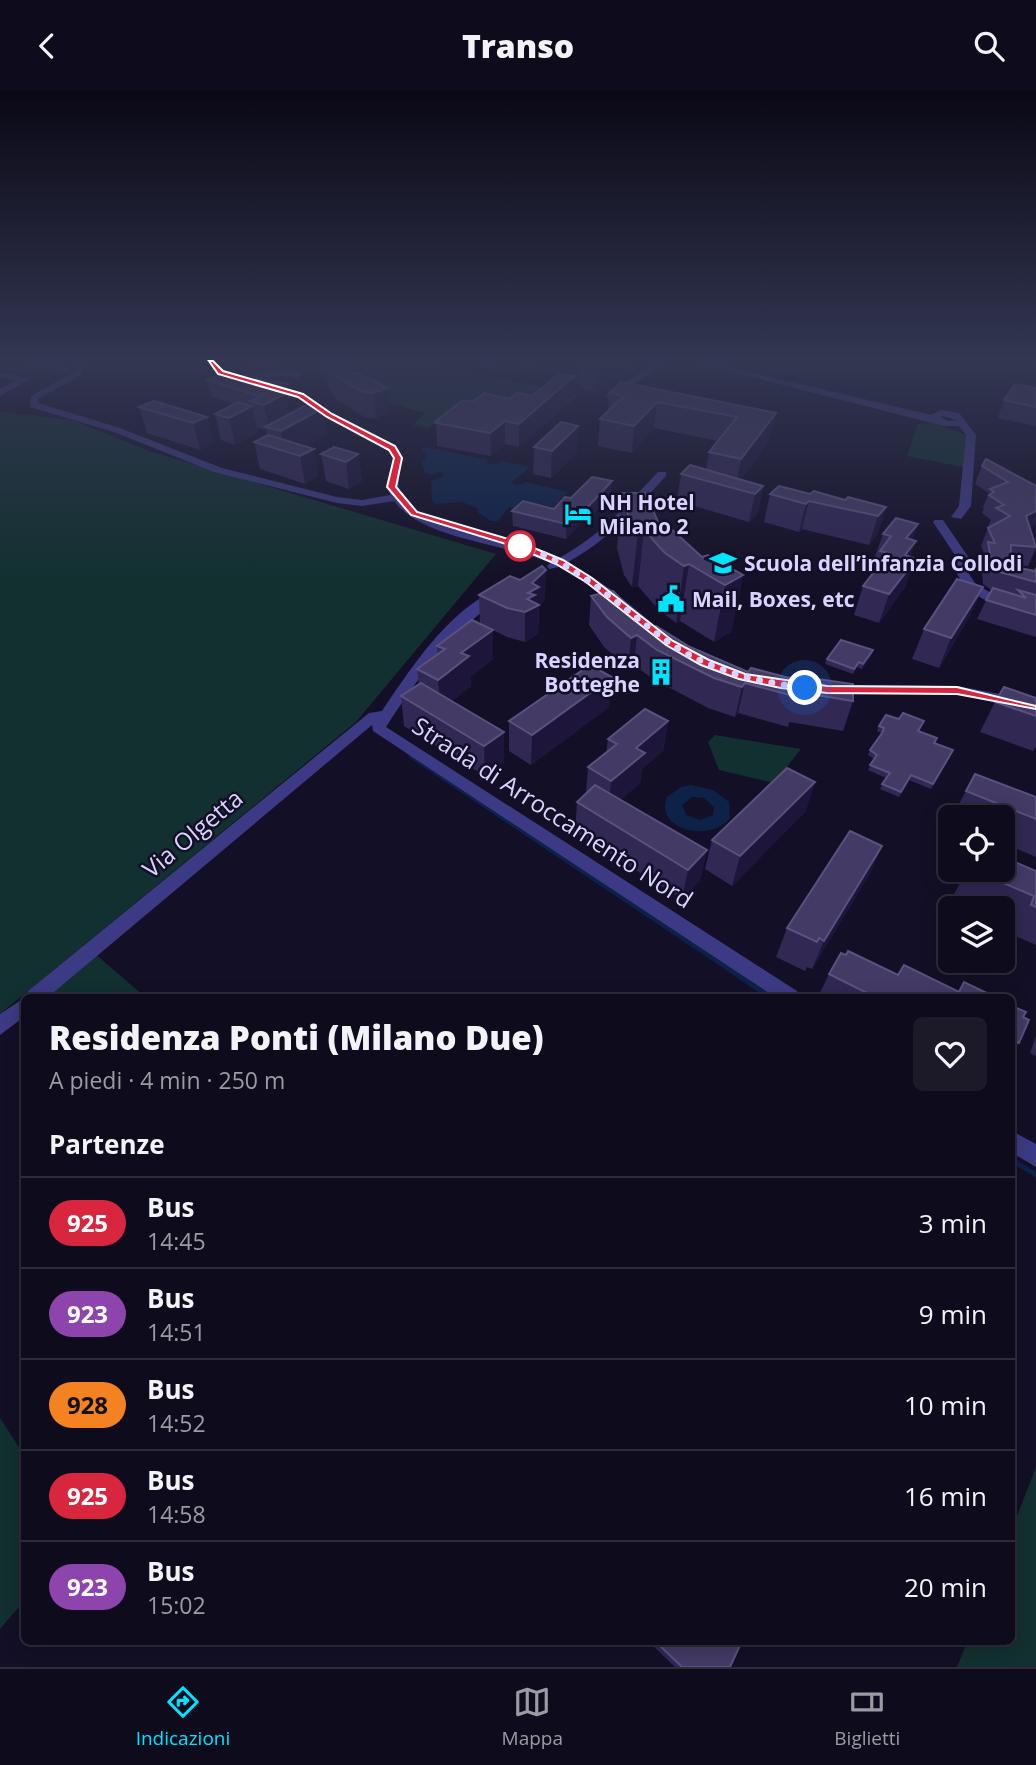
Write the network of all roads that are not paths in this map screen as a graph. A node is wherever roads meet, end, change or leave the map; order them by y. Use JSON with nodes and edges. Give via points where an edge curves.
{"nodes":[{"id":1,"x":971,"y":435,"type":"edge"},
{"id":2,"x":131,"y":436,"type":"edge"},
{"id":3,"x":367,"y":436,"type":"edge"},
{"id":4,"x":662,"y":474,"type":"dead end"},
{"id":5,"x":397,"y":497,"type":"junction"},
{"id":6,"x":539,"y":553,"type":"junction"},
{"id":7,"x":578,"y":553,"type":"junction"},
{"id":8,"x":559,"y":562,"type":"junction"},
{"id":9,"x":544,"y":571,"type":"junction"},
{"id":10,"x":581,"y":574,"type":"junction"},
{"id":11,"x":512,"y":587,"type":"edge"},
{"id":12,"x":1036,"y":610,"type":"edge"},
{"id":13,"x":678,"y":648,"type":"edge"},
{"id":14,"x":817,"y":689,"type":"edge"},
{"id":15,"x":1036,"y":706,"type":"edge"},
{"id":16,"x":386,"y":716,"type":"junction"},
{"id":17,"x":39,"y":994,"type":"edge"},
{"id":18,"x":785,"y":994,"type":"edge"},
{"id":19,"x":21,"y":1008,"type":"edge"},
{"id":20,"x":0,"y":1025,"type":"edge"},
{"id":21,"x":1015,"y":1143,"type":"edge"},
{"id":22,"x":1036,"y":1156,"type":"edge"}],
"edges":[{"from":1,"to":12,"type":"street","via":[[951,519],[964,576],[987,596]]},
{"from":2,"to":5,"type":"street","via":[[218,470],[337,500],[362,503]]},
{"from":3,"to":5,"type":"street","via":[[392,448],[398,458],[391,482]]},
{"from":4,"to":7,"type":"street","via":[[610,530]]},
{"from":5,"to":6,"type":"street","via":[[408,510],[426,519]]},
{"from":6,"to":7,"type":"street"},
{"from":6,"to":8,"type":"street"},
{"from":6,"to":9,"type":"street"},
{"from":7,"to":8,"type":"street"},
{"from":7,"to":10,"type":"street"},
{"from":8,"to":9,"type":"street"},
{"from":8,"to":10,"type":"street"},
{"from":9,"to":10,"type":"street"},
{"from":10,"to":13,"type":"street"},
{"from":11,"to":16,"type":"street","name":"Strada di Arroccamento Nord","via":[[483,603],[452,629],[408,681]]},
{"from":14,"to":15,"type":"street","via":[[957,690]]},
{"from":16,"to":17,"type":"street","name":"Via Olgetta","via":[[374,716]]},
{"from":16,"to":18,"type":"street","name":"Strada di Arroccamento Nord","via":[[378,728],[404,747]]},
{"from":19,"to":20,"type":"street"},
{"from":21,"to":22,"type":"street"}]}
